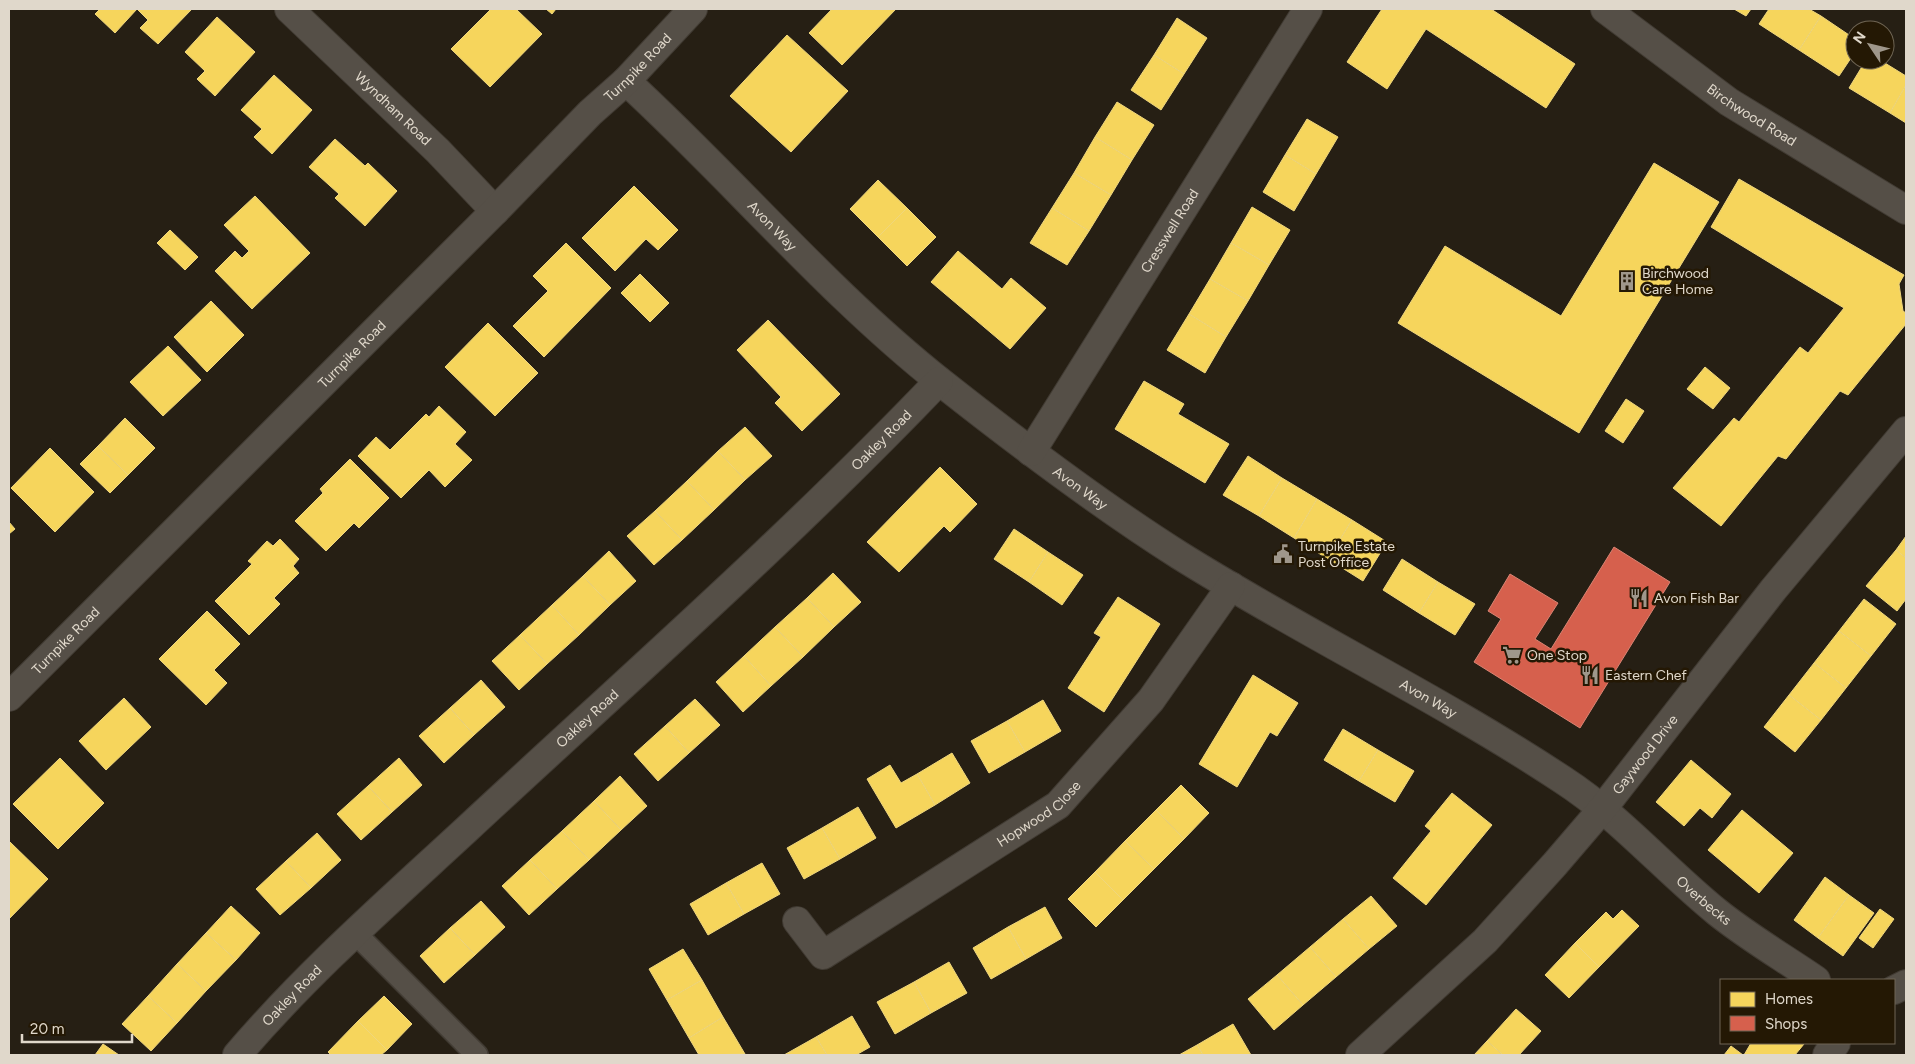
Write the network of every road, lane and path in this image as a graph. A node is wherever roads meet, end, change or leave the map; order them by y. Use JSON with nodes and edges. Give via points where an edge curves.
{"nodes":[{"id":1,"x":289,"y":9,"type":"edge"},
{"id":2,"x":693,"y":9,"type":"edge"},
{"id":3,"x":1308,"y":9,"type":"edge"},
{"id":4,"x":1605,"y":9,"type":"edge"},
{"id":5,"x":626,"y":81,"type":"junction"},
{"id":6,"x":1906,"y":210,"type":"edge"},
{"id":7,"x":495,"y":211,"type":"junction"},
{"id":8,"x":939,"y":381,"type":"junction"},
{"id":9,"x":1905,"y":433,"type":"edge"},
{"id":10,"x":1031,"y":452,"type":"junction"},
{"id":11,"x":1231,"y":586,"type":"junction"},
{"id":12,"x":9,"y":697,"type":"edge"},
{"id":13,"x":1603,"y":808,"type":"junction"},
{"id":14,"x":797,"y":921,"type":"dead end"},
{"id":15,"x":355,"y":933,"type":"junction"},
{"id":16,"x":1815,"y":979,"type":"edge"},
{"id":17,"x":1835,"y":1044,"type":"edge"},
{"id":18,"x":237,"y":1055,"type":"edge"},
{"id":19,"x":477,"y":1055,"type":"edge"},
{"id":20,"x":1360,"y":1055,"type":"edge"},
{"id":21,"x":1827,"y":1055,"type":"edge"}],
"edges":[{"from":1,"to":7,"type":"street","name":"Wyndham Road","via":[[438,151]]},
{"from":2,"to":5,"type":"street","name":"Turnpike Road"},
{"from":3,"to":10,"type":"street","name":"Cresswell Road"},
{"from":4,"to":6,"type":"street","name":"Birchwood Road","via":[[1729,102]]},
{"from":5,"to":7,"type":"street","name":"Turnpike Road","via":[[590,113]]},
{"from":5,"to":8,"type":"street","name":"Avon Way","via":[[857,309]]},
{"from":7,"to":12,"type":"street","name":"Turnpike Road"},
{"from":8,"to":10,"type":"street","name":"Avon Way"},
{"from":8,"to":15,"type":"street","name":"Oakley Road","via":[[798,524]]},
{"from":9,"to":13,"type":"street","name":"Gaywood Drive","via":[[1712,666]]},
{"from":10,"to":11,"type":"street","name":"Avon Way","via":[[1149,535]]},
{"from":11,"to":13,"type":"street","name":"Avon Way","via":[[1502,741]]},
{"from":11,"to":14,"type":"street","name":"Hopwood Close","via":[[1151,700],[1058,805],[823,955]]},
{"from":13,"to":16,"type":"street","name":"Overbecks","via":[[1718,912]]},
{"from":13,"to":20,"type":"street","name":"Gaywood Drive","via":[[1485,941]]},
{"from":15,"to":18,"type":"street","name":"Oakley Road","via":[[272,1015]]},
{"from":15,"to":19,"type":"lane"},
{"from":17,"to":21,"type":"street"}]}
